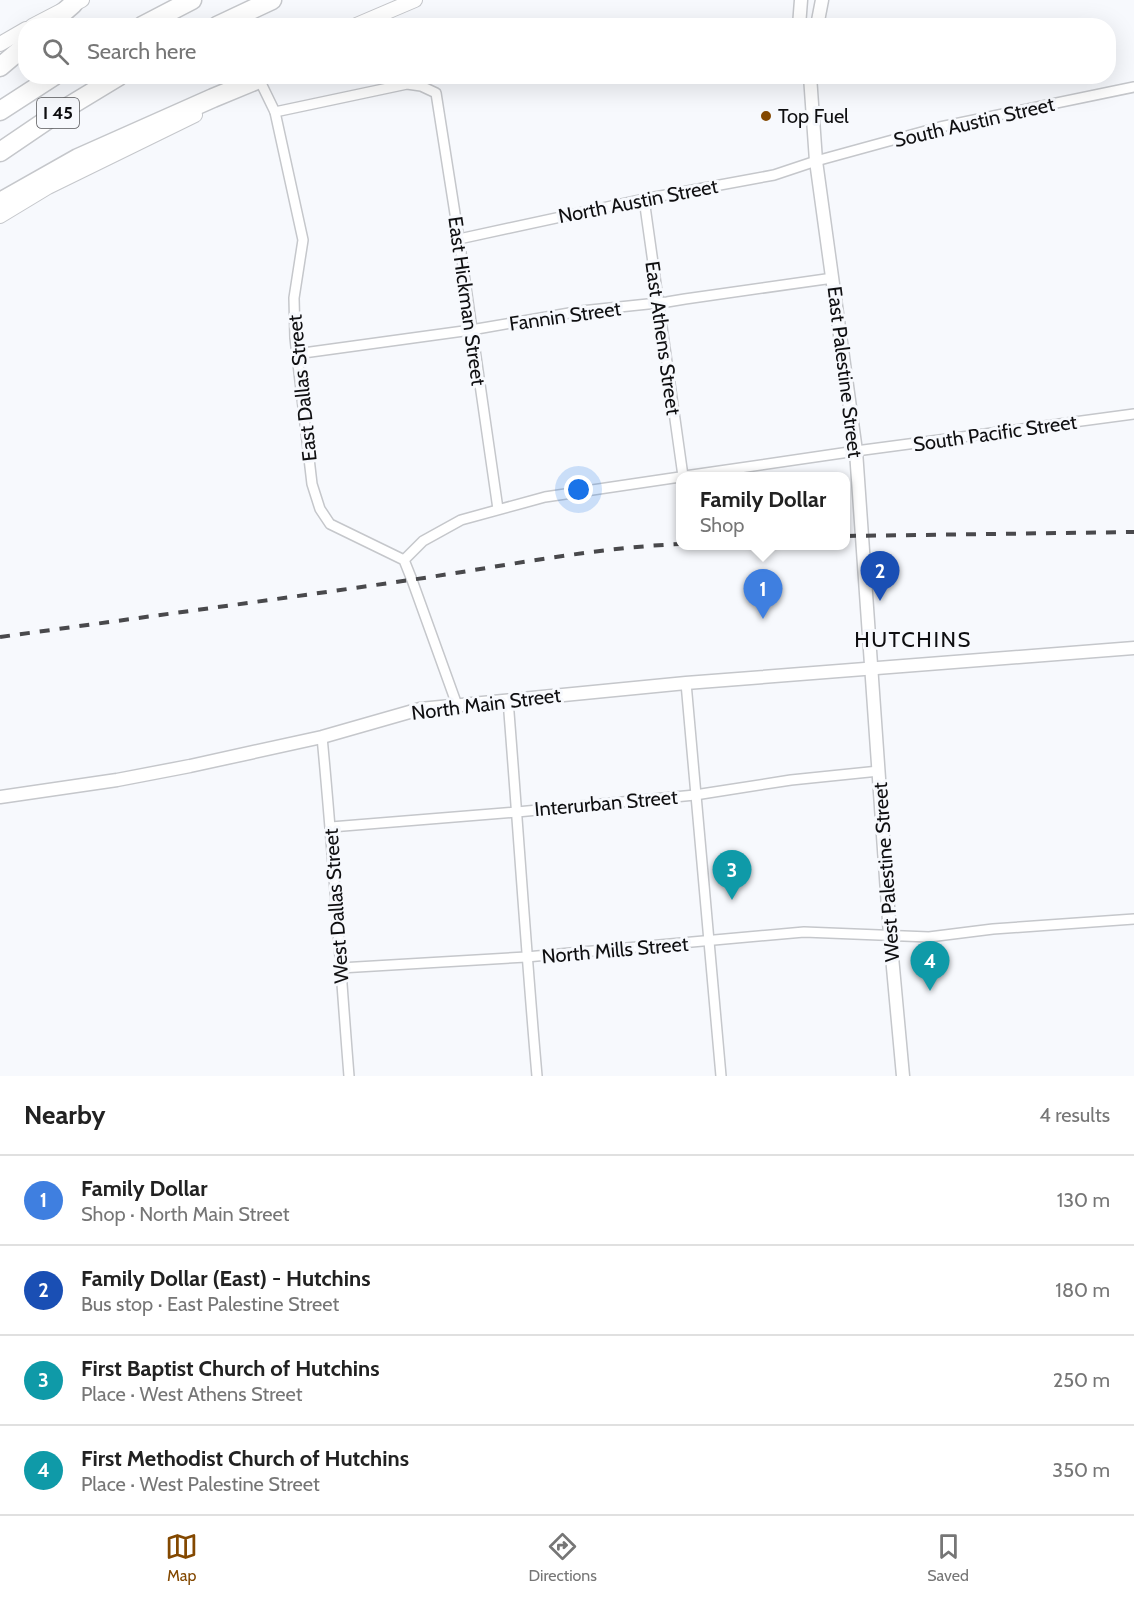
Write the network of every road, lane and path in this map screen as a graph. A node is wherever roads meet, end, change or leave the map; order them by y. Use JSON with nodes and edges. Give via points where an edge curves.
{"nodes":[{"id":1,"x":192,"y":0,"type":"edge"},
{"id":2,"x":272,"y":0,"type":"edge"},
{"id":3,"x":415,"y":0,"type":"edge"},
{"id":4,"x":801,"y":0,"type":"edge"},
{"id":5,"x":822,"y":0,"type":"edge"},
{"id":6,"x":78,"y":2,"type":"edge"},
{"id":7,"x":47,"y":18,"type":"edge"},
{"id":8,"x":58,"y":18,"type":"edge"},
{"id":9,"x":157,"y":18,"type":"edge"},
{"id":10,"x":234,"y":18,"type":"edge"},
{"id":11,"x":373,"y":18,"type":"edge"},
{"id":12,"x":800,"y":18,"type":"edge"},
{"id":13,"x":819,"y":18,"type":"edge"},
{"id":14,"x":18,"y":34,"type":"edge"},
{"id":15,"x":0,"y":44,"type":"edge"},
{"id":16,"x":18,"y":52,"type":"edge"},
{"id":17,"x":0,"y":67,"type":"edge"},
{"id":18,"x":42,"y":84,"type":"edge"},
{"id":19,"x":106,"y":84,"type":"edge"},
{"id":20,"x":247,"y":84,"type":"edge"},
{"id":21,"x":250,"y":84,"type":"edge"},
{"id":22,"x":263,"y":84,"type":"edge"},
{"id":23,"x":811,"y":84,"type":"edge"},
{"id":24,"x":1134,"y":87,"type":"edge"},
{"id":25,"x":0,"y":111,"type":"edge"},
{"id":26,"x":275,"y":112,"type":"junction"},
{"id":27,"x":0,"y":152,"type":"edge"},
{"id":28,"x":816,"y":161,"type":"junction"},
{"id":29,"x":644,"y":199,"type":"junction"},
{"id":30,"x":0,"y":202,"type":"edge"},
{"id":31,"x":0,"y":216,"type":"edge"},
{"id":32,"x":459,"y":239,"type":"junction"},
{"id":33,"x":833,"y":278,"type":"junction"},
{"id":34,"x":659,"y":303,"type":"junction"},
{"id":35,"x":471,"y":330,"type":"junction"},
{"id":36,"x":296,"y":354,"type":"junction"},
{"id":37,"x":1134,"y":414,"type":"edge"},
{"id":38,"x":856,"y":451,"type":"junction"},
{"id":39,"x":682,"y":472,"type":"edge"},
{"id":40,"x":716,"y":472,"type":"edge"},
{"id":41,"x":676,"y":478,"type":"edge"},
{"id":42,"x":498,"y":509,"type":"junction"},
{"id":43,"x":404,"y":560,"type":"junction"},
{"id":44,"x":1134,"y":648,"type":"edge"},
{"id":45,"x":872,"y":668,"type":"junction"},
{"id":46,"x":686,"y":682,"type":"junction"},
{"id":47,"x":508,"y":700,"type":"junction"},
{"id":48,"x":457,"y":705,"type":"junction"},
{"id":49,"x":322,"y":737,"type":"junction"},
{"id":50,"x":879,"y":771,"type":"junction"},
{"id":51,"x":695,"y":795,"type":"junction"},
{"id":52,"x":0,"y":797,"type":"edge"},
{"id":53,"x":517,"y":812,"type":"junction"},
{"id":54,"x":331,"y":827,"type":"junction"},
{"id":55,"x":1134,"y":919,"type":"edge"},
{"id":56,"x":890,"y":935,"type":"junction"},
{"id":57,"x":709,"y":942,"type":"junction"},
{"id":58,"x":526,"y":957,"type":"junction"},
{"id":59,"x":340,"y":968,"type":"junction"},
{"id":60,"x":349,"y":1076,"type":"edge"},
{"id":61,"x":537,"y":1076,"type":"edge"},
{"id":62,"x":721,"y":1076,"type":"edge"},
{"id":63,"x":903,"y":1076,"type":"edge"}],
"edges":[{"from":1,"to":9,"type":"highway"},
{"from":2,"to":10,"type":"highway"},
{"from":3,"to":11,"type":"main road"},
{"from":4,"to":12,"type":"street"},
{"from":5,"to":13,"type":"street"},
{"from":6,"to":7,"type":"main road"},
{"from":6,"to":8,"type":"highway"},
{"from":14,"to":15,"type":"main road"},
{"from":16,"to":17,"type":"highway"},
{"from":18,"to":25,"type":"highway","number":"I 45"},
{"from":19,"to":27,"type":"highway","number":"I 45"},
{"from":20,"to":30,"type":"highway","via":[[78,158]]},
{"from":21,"to":31,"type":"main road","via":[[48,187]]},
{"from":22,"to":26,"type":"street","name":"East Dallas Street"},
{"from":23,"to":28,"type":"street","name":"East Palestine Street"},
{"from":24,"to":28,"type":"street","name":"South Austin Street","via":[[940,127]]},
{"from":26,"to":32,"type":"street","name":"East Hickman Street","via":[[407,84],[436,93]]},
{"from":26,"to":36,"type":"street","name":"East Dallas Street","via":[[303,240],[294,298]]},
{"from":28,"to":29,"type":"street","name":"North Austin Street","via":[[774,175]]},
{"from":28,"to":33,"type":"street","name":"East Palestine Street"},
{"from":29,"to":32,"type":"street","name":"North Austin Street"},
{"from":29,"to":34,"type":"street","name":"East Athens Street"},
{"from":32,"to":35,"type":"street","name":"East Hickman Street"},
{"from":33,"to":34,"type":"street","name":"Fannin Street"},
{"from":33,"to":38,"type":"street","name":"East Palestine Street"},
{"from":34,"to":35,"type":"street","name":"Fannin Street","via":[[581,311]]},
{"from":34,"to":39,"type":"street","name":"East Athens Street"},
{"from":35,"to":36,"type":"street","name":"Fannin Street"},
{"from":35,"to":42,"type":"street","name":"East Hickman Street"},
{"from":36,"to":43,"type":"street","name":"East Dallas Street","via":[[312,484],[320,509],[330,524]]},
{"from":37,"to":38,"type":"street","name":"South Pacific Street"},
{"from":38,"to":40,"type":"street","name":"South Pacific Street"},
{"from":38,"to":45,"type":"street","name":"East Palestine Street"},
{"from":41,"to":42,"type":"street","name":"South Pacific Street","via":[[545,497]]},
{"from":42,"to":43,"type":"street","name":"South Pacific Street","via":[[462,520],[423,541]]},
{"from":43,"to":48,"type":"street"},
{"from":44,"to":45,"type":"street","name":"North Main Street"},
{"from":45,"to":46,"type":"street","name":"North Main Street"},
{"from":45,"to":50,"type":"street","name":"West Palestine Street"},
{"from":46,"to":47,"type":"street","name":"North Main Street"},
{"from":46,"to":51,"type":"street"},
{"from":47,"to":48,"type":"street","name":"North Main Street"},
{"from":47,"to":53,"type":"street"},
{"from":48,"to":49,"type":"street","name":"North Main Street","via":[[420,709]]},
{"from":49,"to":52,"type":"street","name":"North Main Street","via":[[117,780]]},
{"from":49,"to":54,"type":"street","name":"West Dallas Street"},
{"from":50,"to":51,"type":"street","name":"Interurban Street"},
{"from":50,"to":56,"type":"street","name":"West Palestine Street"},
{"from":51,"to":53,"type":"street","name":"Interurban Street"},
{"from":51,"to":57,"type":"street"},
{"from":53,"to":54,"type":"street","name":"Interurban Street"},
{"from":53,"to":58,"type":"street"},
{"from":54,"to":59,"type":"street","name":"West Dallas Street"},
{"from":55,"to":56,"type":"street","name":"North Mills Street","via":[[929,937]]},
{"from":56,"to":57,"type":"street","name":"North Mills Street","via":[[804,932]]},
{"from":56,"to":63,"type":"street","name":"West Palestine Street"},
{"from":57,"to":58,"type":"street","name":"North Mills Street"},
{"from":57,"to":62,"type":"street"},
{"from":58,"to":59,"type":"street","name":"North Mills Street"},
{"from":58,"to":61,"type":"street"},
{"from":59,"to":60,"type":"street","name":"West Dallas Street"}]}
